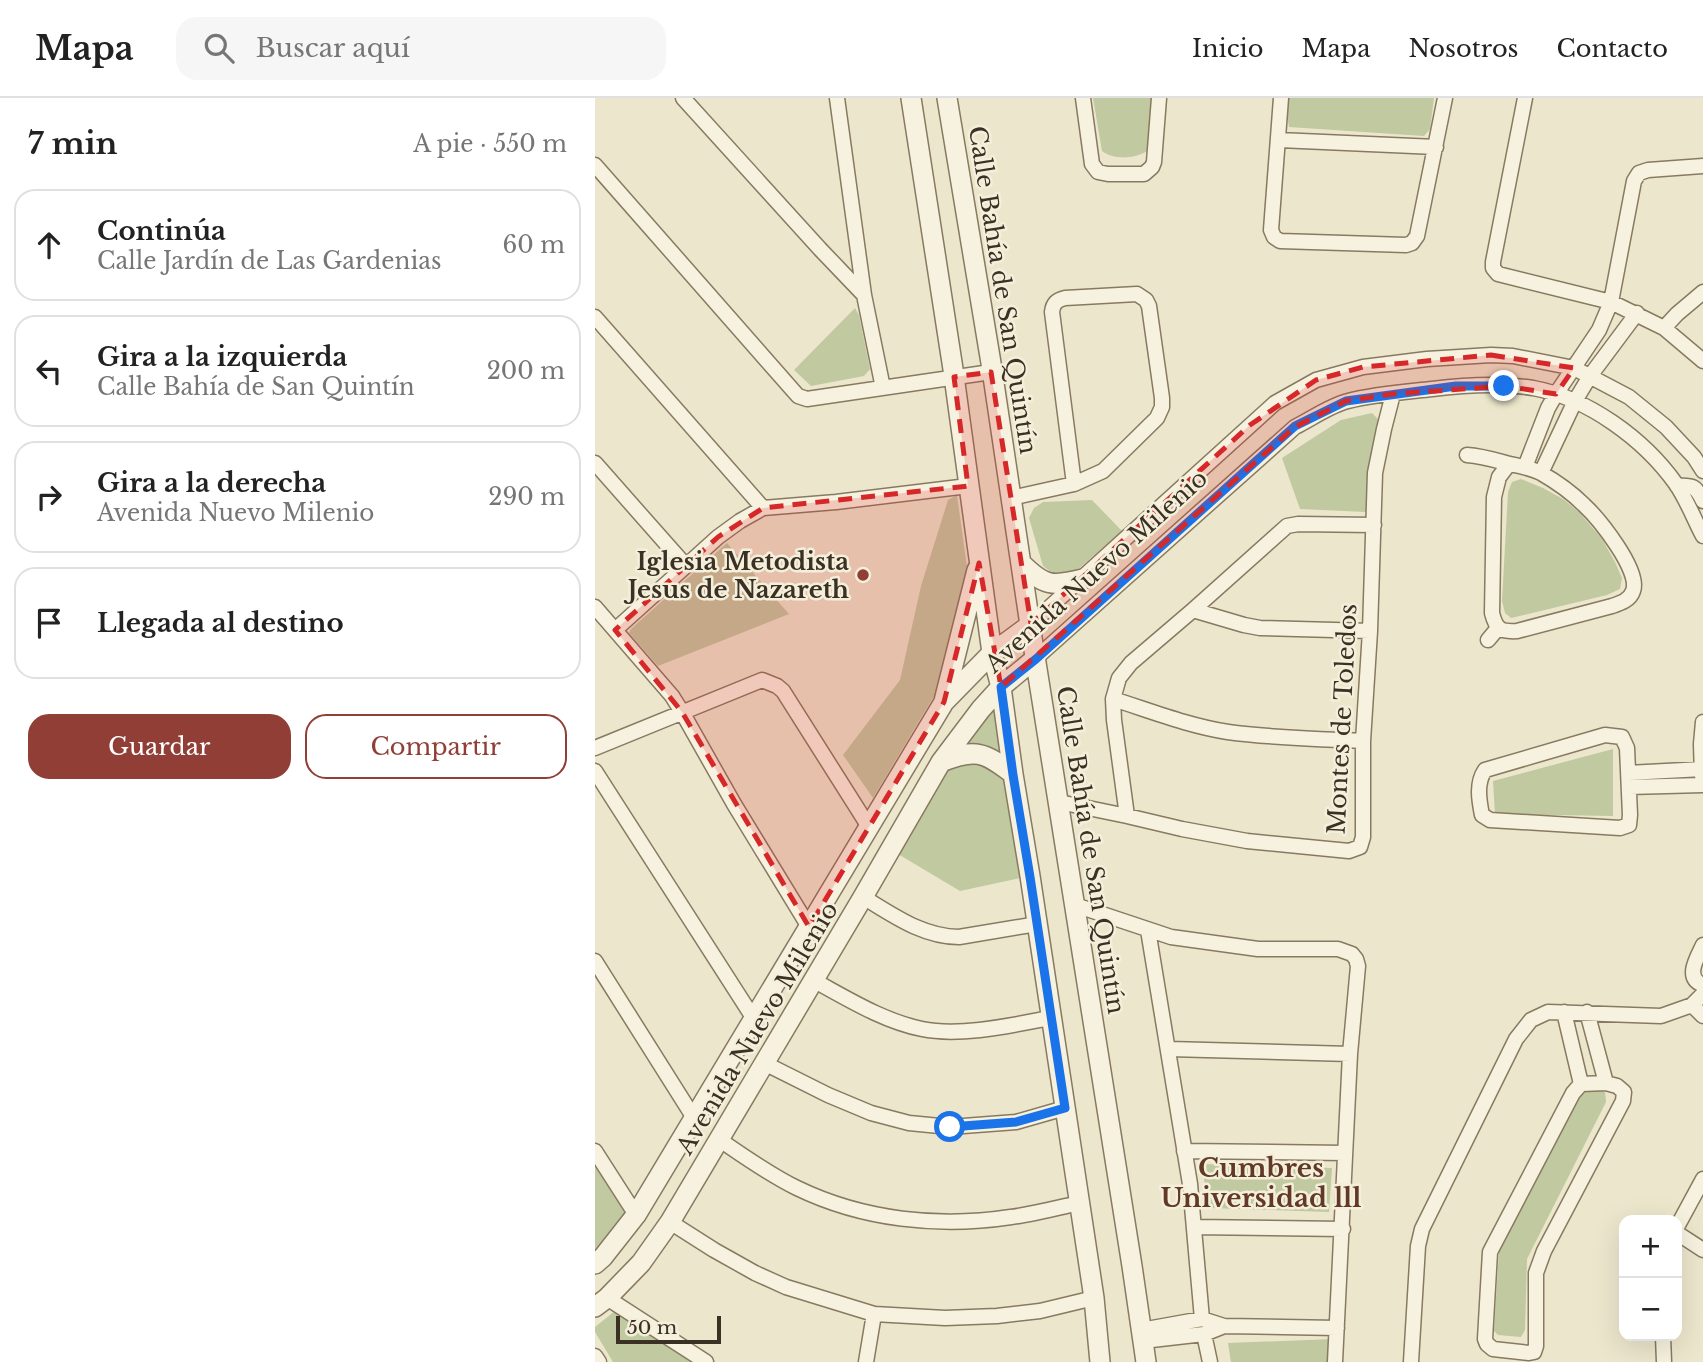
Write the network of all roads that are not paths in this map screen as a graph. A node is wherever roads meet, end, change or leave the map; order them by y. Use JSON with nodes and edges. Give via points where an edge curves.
{"nodes":[{"id":1,"x":683,"y":98,"type":"edge"},
{"id":2,"x":826,"y":98,"type":"edge"},
{"id":3,"x":837,"y":98,"type":"edge"},
{"id":4,"x":911,"y":98,"type":"edge"},
{"id":5,"x":947,"y":98,"type":"edge"},
{"id":6,"x":1083,"y":98,"type":"edge"},
{"id":7,"x":1159,"y":98,"type":"edge"},
{"id":8,"x":1281,"y":98,"type":"edge"},
{"id":9,"x":1445,"y":98,"type":"edge"},
{"id":10,"x":1525,"y":98,"type":"edge"},
{"id":11,"x":839,"y":114,"type":"junction"},
{"id":12,"x":1279,"y":140,"type":"junction"},
{"id":13,"x":1436,"y":147,"type":"junction"},
{"id":14,"x":595,"y":165,"type":"edge"},
{"id":15,"x":1703,"y":166,"type":"edge"},
{"id":16,"x":1703,"y":292,"type":"edge"},
{"id":17,"x":865,"y":295,"type":"junction"},
{"id":18,"x":1611,"y":302,"type":"junction"},
{"id":19,"x":1637,"y":313,"type":"junction"},
{"id":20,"x":595,"y":317,"type":"edge"},
{"id":21,"x":1664,"y":328,"type":"junction"},
{"id":22,"x":1703,"y":361,"type":"edge"},
{"id":23,"x":1574,"y":368,"type":"junction"},
{"id":24,"x":991,"y":372,"type":"junction"},
{"id":25,"x":1590,"y":376,"type":"junction"},
{"id":26,"x":954,"y":377,"type":"junction"},
{"id":27,"x":883,"y":388,"type":"junction"},
{"id":28,"x":1393,"y":394,"type":"junction"},
{"id":29,"x":1556,"y":394,"type":"junction"},
{"id":30,"x":1575,"y":401,"type":"junction"},
{"id":31,"x":1467,"y":455,"type":"dead end"},
{"id":32,"x":595,"y":463,"type":"edge"},
{"id":33,"x":1509,"y":464,"type":"junction"},
{"id":34,"x":1525,"y":467,"type":"junction"},
{"id":35,"x":1703,"y":471,"type":"edge"},
{"id":36,"x":1541,"y":473,"type":"junction"},
{"id":37,"x":1074,"y":484,"type":"junction"},
{"id":38,"x":968,"y":486,"type":"junction"},
{"id":39,"x":1677,"y":486,"type":"junction"},
{"id":40,"x":1011,"y":498,"type":"junction"},
{"id":41,"x":1703,"y":501,"type":"edge"},
{"id":42,"x":763,"y":508,"type":"junction"},
{"id":43,"x":1374,"y":525,"type":"junction"},
{"id":44,"x":1703,"y":536,"type":"edge"},
{"id":45,"x":980,"y":559,"type":"junction"},
{"id":46,"x":1021,"y":564,"type":"junction"},
{"id":47,"x":686,"y":566,"type":"junction"},
{"id":48,"x":1083,"y":579,"type":"junction"},
{"id":49,"x":595,"y":607,"type":"edge"},
{"id":50,"x":1193,"y":610,"type":"junction"},
{"id":51,"x":1030,"y":625,"type":"junction"},
{"id":52,"x":1498,"y":628,"type":"junction"},
{"id":53,"x":615,"y":630,"type":"junction"},
{"id":54,"x":1370,"y":631,"type":"junction"},
{"id":55,"x":1488,"y":640,"type":"dead end"},
{"id":56,"x":992,"y":653,"type":"junction"},
{"id":57,"x":1036,"y":659,"type":"junction"},
{"id":58,"x":1001,"y":687,"type":"junction"},
{"id":59,"x":1113,"y":699,"type":"junction"},
{"id":60,"x":944,"y":702,"type":"junction"},
{"id":61,"x":682,"y":712,"type":"junction"},
{"id":62,"x":1703,"y":722,"type":"edge"},
{"id":63,"x":1363,"y":741,"type":"junction"},
{"id":64,"x":595,"y":748,"type":"edge"},
{"id":65,"x":941,"y":762,"type":"junction"},
{"id":66,"x":1702,"y":769,"type":"edge"},
{"id":67,"x":595,"y":771,"type":"edge"},
{"id":68,"x":1013,"y":775,"type":"junction"},
{"id":69,"x":1628,"y":780,"type":"junction"},
{"id":70,"x":1703,"y":785,"type":"edge"},
{"id":71,"x":1059,"y":802,"type":"junction"},
{"id":72,"x":1128,"y":816,"type":"junction"},
{"id":73,"x":869,"y":827,"type":"junction"},
{"id":74,"x":863,"y":897,"type":"junction"},
{"id":75,"x":1075,"y":905,"type":"junction"},
{"id":76,"x":1037,"y":924,"type":"junction"},
{"id":77,"x":809,"y":927,"type":"junction"},
{"id":78,"x":1148,"y":930,"type":"junction"},
{"id":79,"x":1703,"y":945,"type":"edge"},
{"id":80,"x":595,"y":961,"type":"edge"},
{"id":81,"x":813,"y":980,"type":"junction"},
{"id":82,"x":1703,"y":985,"type":"edge"},
{"id":83,"x":1703,"y":994,"type":"edge"},
{"id":84,"x":1698,"y":1010,"type":"edge"},
{"id":85,"x":1564,"y":1012,"type":"junction"},
{"id":86,"x":1587,"y":1012,"type":"junction"},
{"id":87,"x":1050,"y":1018,"type":"junction"},
{"id":88,"x":754,"y":1020,"type":"junction"},
{"id":89,"x":1169,"y":1049,"type":"junction"},
{"id":90,"x":1350,"y":1054,"type":"junction"},
{"id":91,"x":764,"y":1063,"type":"junction"},
{"id":92,"x":1606,"y":1083,"type":"junction"},
{"id":93,"x":1581,"y":1084,"type":"junction"},
{"id":94,"x":1065,"y":1108,"type":"junction"},
{"id":95,"x":694,"y":1118,"type":"junction"},
{"id":96,"x":720,"y":1140,"type":"junction"},
{"id":97,"x":595,"y":1151,"type":"edge"},
{"id":98,"x":1184,"y":1151,"type":"junction"},
{"id":99,"x":1345,"y":1153,"type":"junction"},
{"id":100,"x":1703,"y":1180,"type":"edge"},
{"id":101,"x":1079,"y":1203,"type":"junction"},
{"id":102,"x":636,"y":1215,"type":"junction"},
{"id":103,"x":1682,"y":1220,"type":"edge"},
{"id":104,"x":670,"y":1222,"type":"junction"},
{"id":105,"x":1194,"y":1227,"type":"junction"},
{"id":106,"x":1343,"y":1229,"type":"junction"},
{"id":107,"x":1682,"y":1234,"type":"edge"},
{"id":108,"x":1703,"y":1250,"type":"edge"},
{"id":109,"x":595,"y":1265,"type":"edge"},
{"id":110,"x":1094,"y":1298,"type":"junction"},
{"id":111,"x":601,"y":1303,"type":"edge"},
{"id":112,"x":874,"y":1314,"type":"junction"},
{"id":113,"x":1203,"y":1326,"type":"junction"},
{"id":114,"x":1337,"y":1328,"type":"junction"},
{"id":115,"x":1142,"y":1335,"type":"junction"},
{"id":116,"x":1663,"y":1341,"type":"edge"},
{"id":117,"x":595,"y":1356,"type":"edge"},
{"id":118,"x":599,"y":1362,"type":"edge"},
{"id":119,"x":706,"y":1362,"type":"edge"},
{"id":120,"x":866,"y":1362,"type":"edge"},
{"id":121,"x":1100,"y":1362,"type":"edge"},
{"id":122,"x":1146,"y":1362,"type":"edge"},
{"id":123,"x":1210,"y":1362,"type":"edge"},
{"id":124,"x":1335,"y":1362,"type":"edge"},
{"id":125,"x":1411,"y":1362,"type":"edge"},
{"id":126,"x":1664,"y":1362,"type":"edge"}],
"edges":[{"from":1,"to":17,"type":"street"},
{"from":2,"to":11,"type":"street"},
{"from":3,"to":11,"type":"street"},
{"from":4,"to":26,"type":"street"},
{"from":5,"to":24,"type":"street","name":"Calle Bahía de San Quintín"},
{"from":6,"to":7,"type":"street","via":[[1092,164],[1098,172],[1144,174],[1154,162]]},
{"from":8,"to":12,"type":"street"},
{"from":9,"to":13,"type":"street"},
{"from":10,"to":18,"type":"street","via":[[1493,268],[1498,274]]},
{"from":11,"to":17,"type":"street"},
{"from":12,"to":13,"type":"street"},
{"from":12,"to":13,"type":"street","via":[[1272,230],[1280,241],[1412,243]]},
{"from":14,"to":27,"type":"street","via":[[798,396],[807,399]]},
{"from":15,"to":18,"type":"street","via":[[1639,173]]},
{"from":16,"to":21,"type":"street"},
{"from":17,"to":27,"type":"street"},
{"from":18,"to":19,"type":"street"},
{"from":18,"to":23,"type":"street"},
{"from":19,"to":21,"type":"street"},
{"from":19,"to":25,"type":"street"},
{"from":20,"to":42,"type":"street"},
{"from":21,"to":22,"type":"street"},
{"from":23,"to":25,"type":"street","name":"Avenida Nuevo Milenio"},
{"from":23,"to":29,"type":"street"},
{"from":23,"to":48,"type":"street","name":"Avenida Nuevo Milenio","via":[[1491,355],[1363,367],[1316,380],[1275,403],[1249,425]]},
{"from":24,"to":26,"type":"street"},
{"from":24,"to":40,"type":"street","name":"Calle Bahía de San Quintín"},
{"from":25,"to":30,"type":"street"},
{"from":25,"to":35,"type":"street","name":"Avenida Nuevo Milenio","via":[[1629,397],[1666,427]]},
{"from":26,"to":27,"type":"street"},
{"from":26,"to":38,"type":"street"},
{"from":28,"to":29,"type":"street","name":"Avenida Nuevo Milenio","via":[[1456,386],[1533,388]]},
{"from":28,"to":43,"type":"street","name":"Montes de Toledos","via":[[1375,473]]},
{"from":28,"to":57,"type":"street","name":"Avenida Nuevo Milenio","via":[[1346,401],[1295,426]]},
{"from":29,"to":30,"type":"street","name":"Avenida Nuevo Milenio"},
{"from":29,"to":34,"type":"street"},
{"from":30,"to":36,"type":"street"},
{"from":30,"to":39,"type":"street","name":"Avenida Nuevo Milenio","via":[[1634,439]]},
{"from":31,"to":33,"type":"street"},
{"from":32,"to":47,"type":"street"},
{"from":33,"to":34,"type":"street"},
{"from":33,"to":52,"type":"street","via":[[1499,477],[1494,497],[1492,612]]},
{"from":34,"to":36,"type":"street"},
{"from":36,"to":52,"type":"street","via":[[1583,504],[1605,528],[1631,569],[1637,598],[1517,631]]},
{"from":37,"to":37,"type":"street","via":[[1103,471],[1157,418],[1162,407],[1149,306],[1137,294],[1065,298],[1052,307]]},
{"from":37,"to":40,"type":"street"},
{"from":38,"to":42,"type":"street"},
{"from":38,"to":45,"type":"street"},
{"from":39,"to":41,"type":"street","via":[[1695,488]]},
{"from":39,"to":44,"type":"street","name":"Avenida Nuevo Milenio"},
{"from":40,"to":46,"type":"street","name":"Calle Bahía de San Quintín"},
{"from":42,"to":47,"type":"street","via":[[718,537]]},
{"from":43,"to":50,"type":"street","via":[[1287,526]]},
{"from":43,"to":54,"type":"street","name":"Montes de Toledos"},
{"from":45,"to":56,"type":"street"},
{"from":45,"to":60,"type":"street"},
{"from":46,"to":48,"type":"street","via":[[1050,583]]},
{"from":46,"to":51,"type":"street","name":"Calle Bahía de San Quintín"},
{"from":47,"to":53,"type":"street"},
{"from":48,"to":51,"type":"street","name":"Avenida Nuevo Milenio"},
{"from":49,"to":53,"type":"street"},
{"from":50,"to":54,"type":"street","via":[[1260,628]]},
{"from":50,"to":59,"type":"street","via":[[1131,663],[1119,678]]},
{"from":51,"to":56,"type":"street","name":"Avenida Nuevo Milenio"},
{"from":51,"to":57,"type":"street","name":"Calle Bahía de San Quintín"},
{"from":52,"to":55,"type":"street"},
{"from":53,"to":61,"type":"street"},
{"from":54,"to":63,"type":"street","name":"Montes de Toledos"},
{"from":56,"to":58,"type":"street"},
{"from":56,"to":60,"type":"street","name":"Avenida Nuevo Milenio"},
{"from":57,"to":58,"type":"street","name":"Avenida Nuevo Milenio"},
{"from":57,"to":71,"type":"street","name":"Calle Bahía de San Quintín"},
{"from":58,"to":65,"type":"street","name":"Avenida Nuevo Milenio"},
{"from":58,"to":68,"type":"street"},
{"from":59,"to":63,"type":"street","via":[[1226,732]]},
{"from":59,"to":72,"type":"street"},
{"from":60,"to":73,"type":"street","name":"Avenida Nuevo Milenio"},
{"from":61,"to":64,"type":"street"},
{"from":61,"to":73,"type":"street","via":[[762,680],[777,686]]},
{"from":61,"to":77,"type":"street"},
{"from":62,"to":66,"type":"street"},
{"from":63,"to":72,"type":"street","name":"Montes de Toledos","via":[[1363,836],[1354,850],[1247,841]]},
{"from":65,"to":68,"type":"street","via":[[978,754]]},
{"from":65,"to":74,"type":"street","name":"Avenida Nuevo Milenio"},
{"from":66,"to":69,"type":"street"},
{"from":66,"to":70,"type":"street"},
{"from":67,"to":88,"type":"street"},
{"from":68,"to":76,"type":"street"},
{"from":69,"to":69,"type":"street","via":[[1622,737],[1605,735],[1485,770],[1479,785],[1481,811],[1490,820],[1624,827],[1630,820]]},
{"from":69,"to":70,"type":"street"},
{"from":71,"to":72,"type":"street","name":"Montes de Toledos"},
{"from":71,"to":75,"type":"street","name":"Calle Bahía de San Quintín"},
{"from":73,"to":77,"type":"street","name":"Avenida Nuevo Milenio"},
{"from":74,"to":76,"type":"street","via":[[913,926],[947,937]]},
{"from":74,"to":81,"type":"street","name":"Avenida Nuevo Milenio"},
{"from":75,"to":78,"type":"street"},
{"from":75,"to":115,"type":"street","name":"Calle Bahía de San Quintín"},
{"from":76,"to":87,"type":"street"},
{"from":77,"to":88,"type":"street","name":"Avenida Nuevo Milenio"},
{"from":78,"to":89,"type":"street"},
{"from":78,"to":90,"type":"street","via":[[1258,948],[1338,949],[1352,954],[1357,966]]},
{"from":79,"to":82,"type":"street","via":[[1692,971],[1693,978]]},
{"from":80,"to":95,"type":"street"},
{"from":81,"to":87,"type":"street","via":[[864,1008],[922,1029],[965,1031]]},
{"from":81,"to":91,"type":"street","name":"Avenida Nuevo Milenio"},
{"from":83,"to":84,"type":"street"},
{"from":84,"to":86,"type":"street","via":[[1661,1016]]},
{"from":85,"to":86,"type":"street"},
{"from":85,"to":93,"type":"street"},
{"from":85,"to":125,"type":"street","via":[[1548,1012],[1531,1020],[1516,1040],[1422,1229]]},
{"from":86,"to":92,"type":"street"},
{"from":87,"to":94,"type":"street"},
{"from":88,"to":95,"type":"street","name":"Avenida Nuevo Milenio"},
{"from":89,"to":90,"type":"street"},
{"from":89,"to":98,"type":"street"},
{"from":90,"to":99,"type":"street"},
{"from":91,"to":94,"type":"street","via":[[871,1113],[909,1123],[950,1127],[1016,1122]]},
{"from":91,"to":96,"type":"street","name":"Avenida Nuevo Milenio"},
{"from":92,"to":93,"type":"street"},
{"from":92,"to":93,"type":"street","via":[[1624,1092],[1623,1101],[1536,1273],[1534,1352],[1493,1349],[1485,1339],[1490,1252]]},
{"from":94,"to":101,"type":"street"},
{"from":95,"to":102,"type":"street","name":"Avenida Nuevo Milenio"},
{"from":96,"to":101,"type":"street","via":[[798,1189],[841,1205],[906,1220],[1011,1217]]},
{"from":96,"to":104,"type":"street","name":"Avenida Nuevo Milenio"},
{"from":97,"to":102,"type":"street"},
{"from":98,"to":99,"type":"street"},
{"from":98,"to":105,"type":"street"},
{"from":99,"to":106,"type":"street"},
{"from":100,"to":103,"type":"street"},
{"from":101,"to":110,"type":"street"},
{"from":102,"to":109,"type":"street","name":"Avenida Nuevo Milenio"},
{"from":104,"to":111,"type":"street","name":"Avenida Nuevo Milenio","via":[[641,1264]]},
{"from":104,"to":112,"type":"street","via":[[786,1287]]},
{"from":105,"to":106,"type":"street"},
{"from":105,"to":113,"type":"street"},
{"from":106,"to":114,"type":"street"},
{"from":107,"to":108,"type":"street"},
{"from":110,"to":112,"type":"street","via":[[997,1315]]},
{"from":110,"to":121,"type":"street"},
{"from":111,"to":119,"type":"street"},
{"from":112,"to":120,"type":"street"},
{"from":113,"to":114,"type":"street"},
{"from":113,"to":115,"type":"street"},
{"from":113,"to":123,"type":"street"},
{"from":114,"to":124,"type":"street"},
{"from":115,"to":122,"type":"street","name":"Calle Bahía de San Quintín"},
{"from":116,"to":126,"type":"street"},
{"from":117,"to":118,"type":"street"}]}
